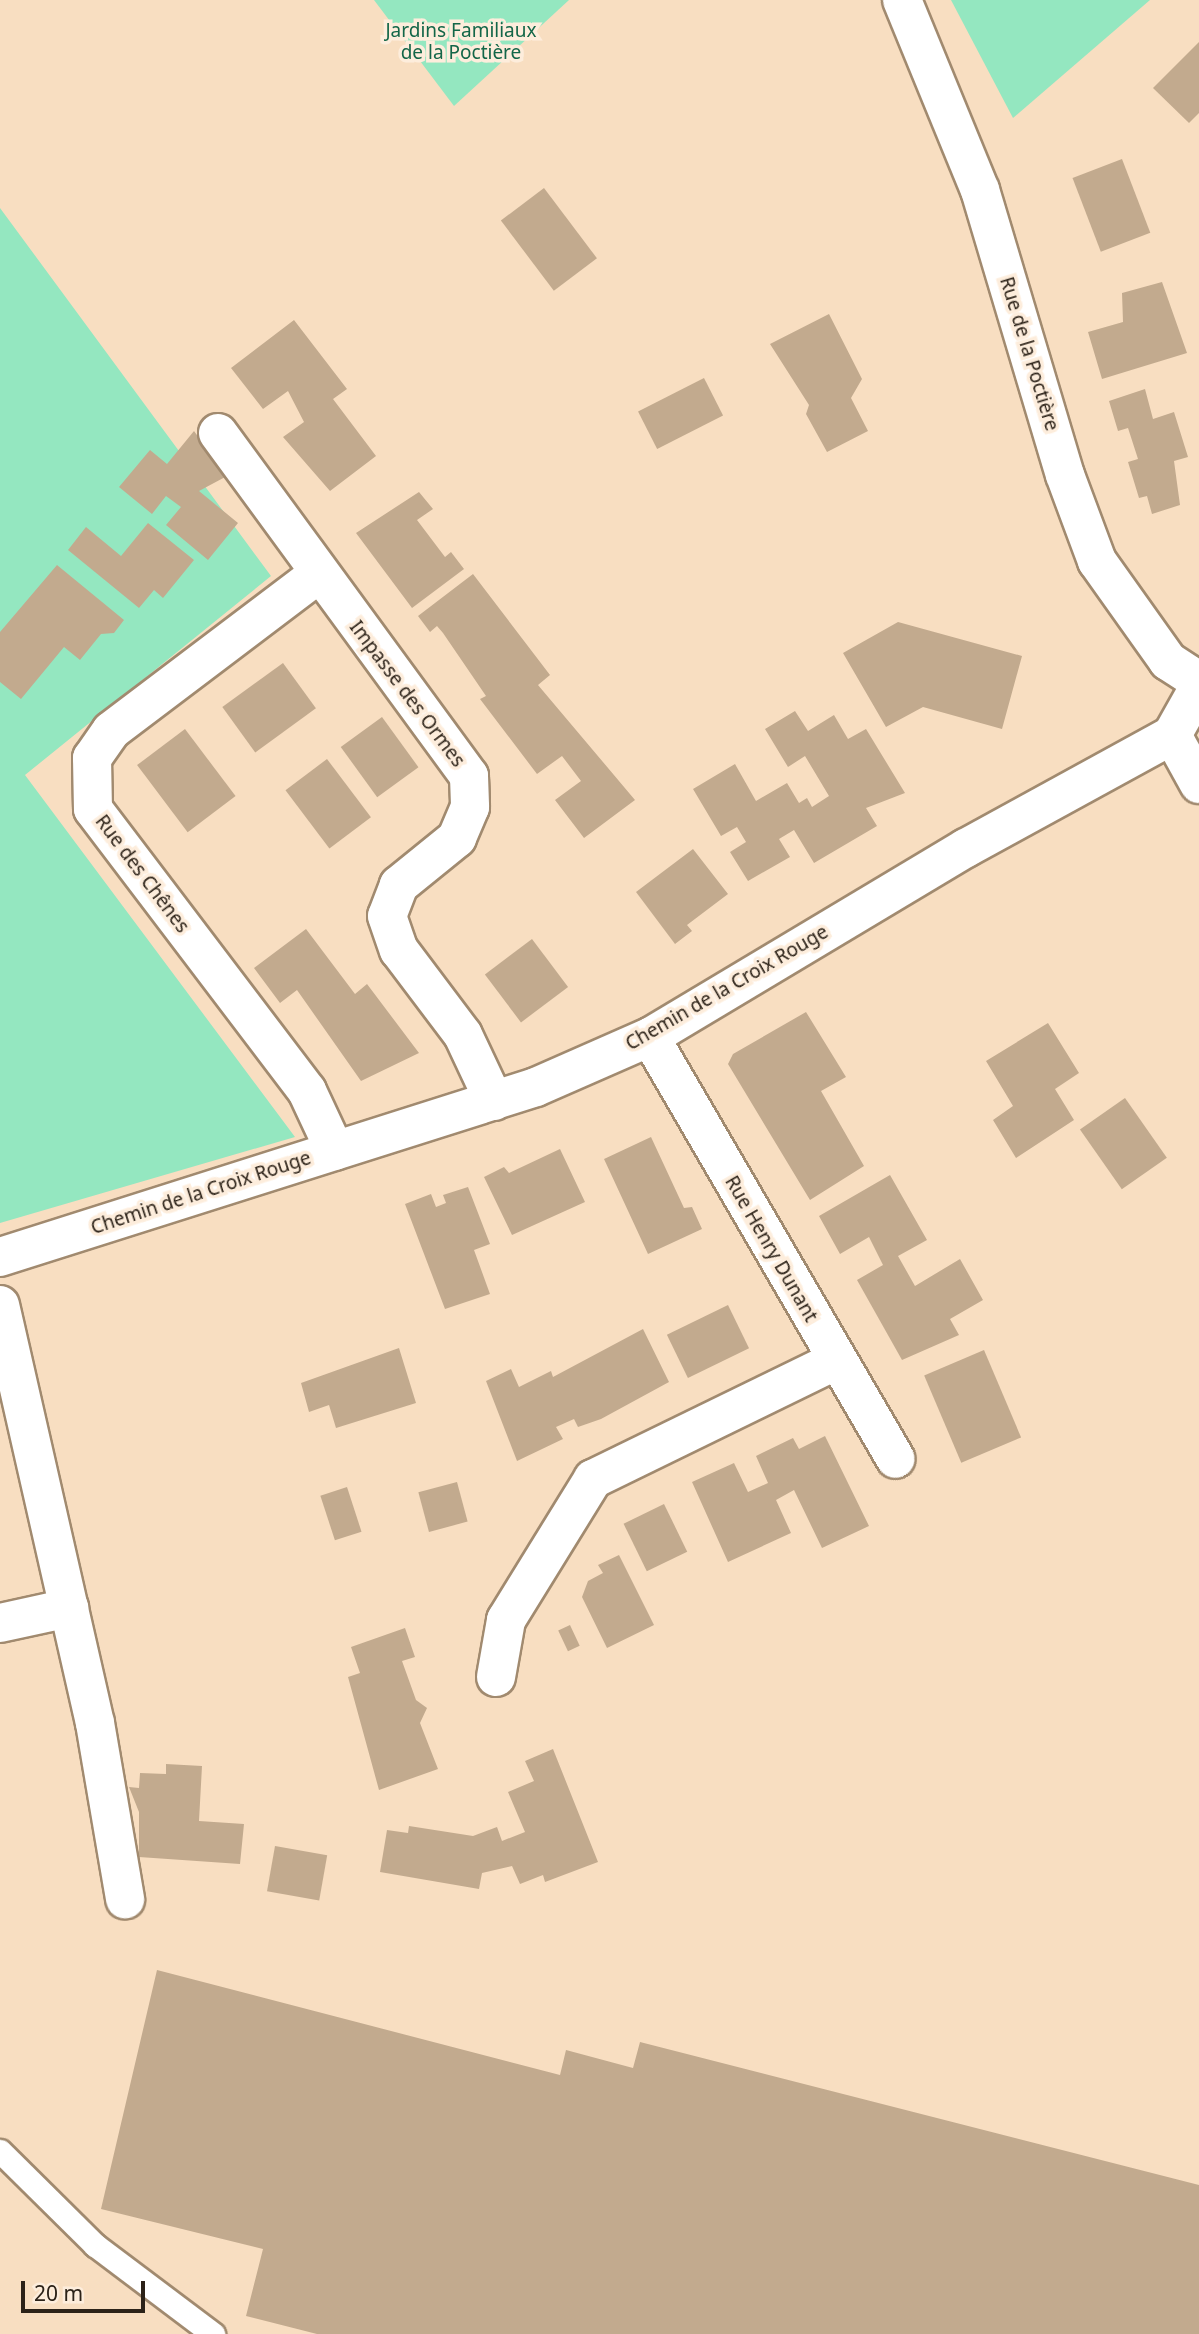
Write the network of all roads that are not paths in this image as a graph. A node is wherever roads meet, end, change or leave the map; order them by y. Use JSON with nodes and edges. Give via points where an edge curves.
{"nodes":[{"id":1,"x":902,"y":0,"type":"edge"},
{"id":2,"x":218,"y":433,"type":"dead end"},
{"id":3,"x":317,"y":575,"type":"junction"},
{"id":4,"x":1199,"y":681,"type":"edge"},
{"id":5,"x":1199,"y":687,"type":"edge"},
{"id":6,"x":1171,"y":735,"type":"junction"},
{"id":7,"x":1199,"y":783,"type":"edge"},
{"id":8,"x":650,"y":1037,"type":"junction"},
{"id":9,"x":494,"y":1101,"type":"junction"},
{"id":10,"x":335,"y":1151,"type":"junction"},
{"id":11,"x":0,"y":1257,"type":"edge"},
{"id":12,"x":0,"y":1305,"type":"edge"},
{"id":13,"x":835,"y":1361,"type":"junction"},
{"id":14,"x":896,"y":1459,"type":"dead end"},
{"id":15,"x":69,"y":1608,"type":"junction"},
{"id":16,"x":0,"y":1623,"type":"edge"},
{"id":17,"x":496,"y":1677,"type":"dead end"},
{"id":18,"x":125,"y":1899,"type":"dead end"},
{"id":19,"x":0,"y":2151,"type":"edge"},
{"id":20,"x":213,"y":2334,"type":"edge"}],
"edges":[{"from":1,"to":4,"type":"street","name":"Rue de la Poctière","via":[[981,190],[1065,475],[1097,561],[1168,660]]},
{"from":2,"to":3,"type":"street","name":"Impasse des Ormes"},
{"from":3,"to":9,"type":"street","name":"Impasse des Ormes","via":[[469,776],[470,807],[457,838],[399,885],[387,916],[400,950],[463,1035]]},
{"from":3,"to":10,"type":"street","name":"Rue des Chênes","via":[[111,731],[92,758],[93,809],[307,1091]]},
{"from":5,"to":6,"type":"street"},
{"from":6,"to":7,"type":"street"},
{"from":6,"to":8,"type":"street","name":"Chemin de la Croix Rouge","via":[[966,848]]},
{"from":8,"to":9,"type":"street","name":"Chemin de la Croix Rouge"},
{"from":8,"to":13,"type":"street","name":"Rue Henry Dunant"},
{"from":9,"to":10,"type":"street","name":"Chemin de la Croix Rouge"},
{"from":10,"to":11,"type":"street","name":"Chemin de la Croix Rouge"},
{"from":12,"to":15,"type":"street"},
{"from":13,"to":14,"type":"street","name":"Rue Henry Dunant"},
{"from":13,"to":17,"type":"street","via":[[593,1479],[506,1620]]},
{"from":15,"to":16,"type":"street"},
{"from":15,"to":18,"type":"street"},
{"from":19,"to":20,"type":"lane","via":[[95,2245]]}]}
